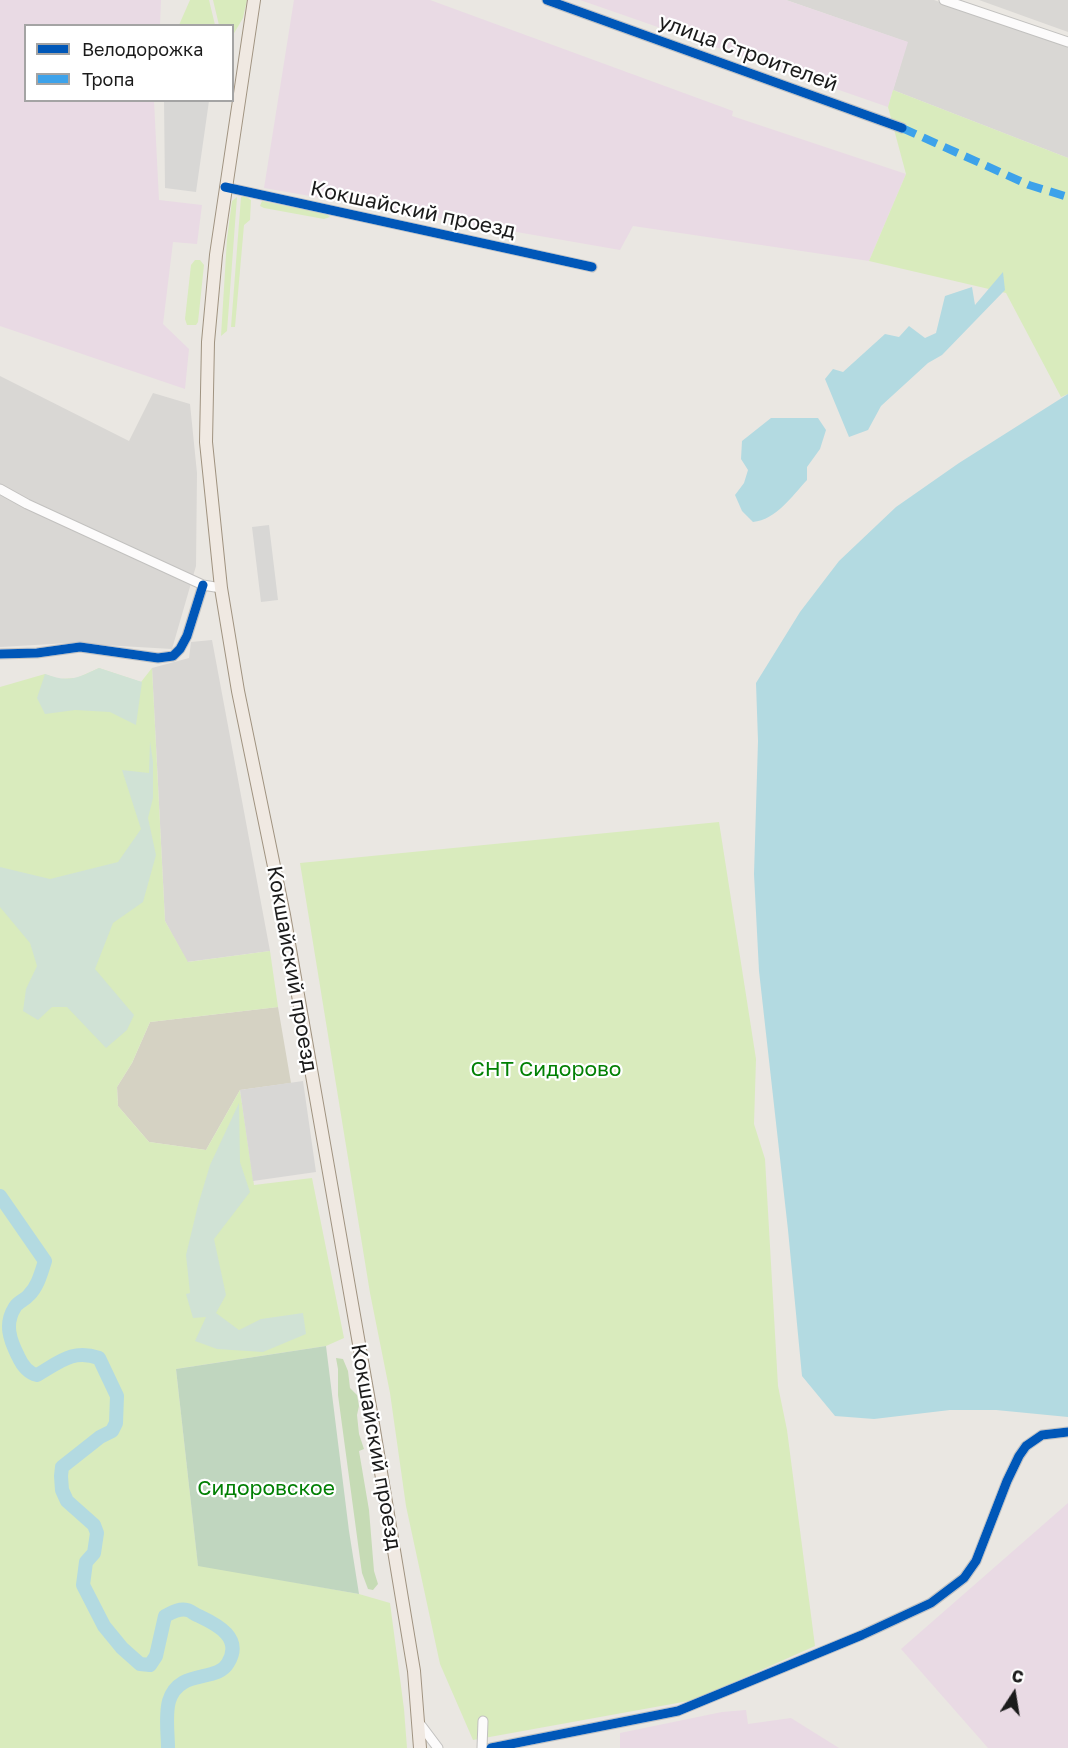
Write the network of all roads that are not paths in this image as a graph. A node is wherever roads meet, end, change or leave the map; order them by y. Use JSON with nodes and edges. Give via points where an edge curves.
{"nodes":[{"id":1,"x":254,"y":0,"type":"edge"},
{"id":2,"x":547,"y":0,"type":"edge"},
{"id":3,"x":944,"y":0,"type":"edge"},
{"id":4,"x":574,"y":4,"type":"edge"},
{"id":5,"x":1068,"y":42,"type":"edge"},
{"id":6,"x":902,"y":129,"type":"dead end"},
{"id":7,"x":225,"y":187,"type":"junction"},
{"id":8,"x":592,"y":267,"type":"dead end"},
{"id":9,"x":0,"y":489,"type":"edge"},
{"id":10,"x":203,"y":585,"type":"junction"},
{"id":11,"x":221,"y":588,"type":"junction"},
{"id":12,"x":0,"y":654,"type":"edge"},
{"id":13,"x":1068,"y":1432,"type":"edge"},
{"id":14,"x":483,"y":1721,"type":"dead end"},
{"id":15,"x":420,"y":1724,"type":"junction"},
{"id":16,"x":420,"y":1748,"type":"edge"},
{"id":17,"x":438,"y":1748,"type":"edge"},
{"id":18,"x":482,"y":1748,"type":"edge"},
{"id":19,"x":491,"y":1748,"type":"edge"}],
"edges":[{"from":1,"to":7,"type":"main road","name":"Кокшайский проезд"},
{"from":2,"to":4,"type":"street","name":"улица Строителей"},
{"from":3,"to":5,"type":"street"},
{"from":4,"to":6,"type":"street","name":"улица Строителей"},
{"from":7,"to":8,"type":"street","name":"Кокшайский проезд"},
{"from":7,"to":11,"type":"main road","name":"Кокшайский проезд","via":[[208,342],[206,442]]},
{"from":9,"to":10,"type":"street"},
{"from":10,"to":11,"type":"street"},
{"from":10,"to":12,"type":"street","via":[[187,636],[173,656],[158,658],[80,647]]},
{"from":11,"to":15,"type":"main road","name":"Кокшайский проезд","via":[[286,927],[373,1424]]},
{"from":13,"to":19,"type":"street","via":[[1042,1435],[1026,1446],[1007,1481],[976,1561],[963,1578],[932,1603],[678,1711]]},
{"from":14,"to":18,"type":"street"},
{"from":15,"to":16,"type":"main road","name":"Кокшайский проезд"},
{"from":15,"to":17,"type":"street"}]}
